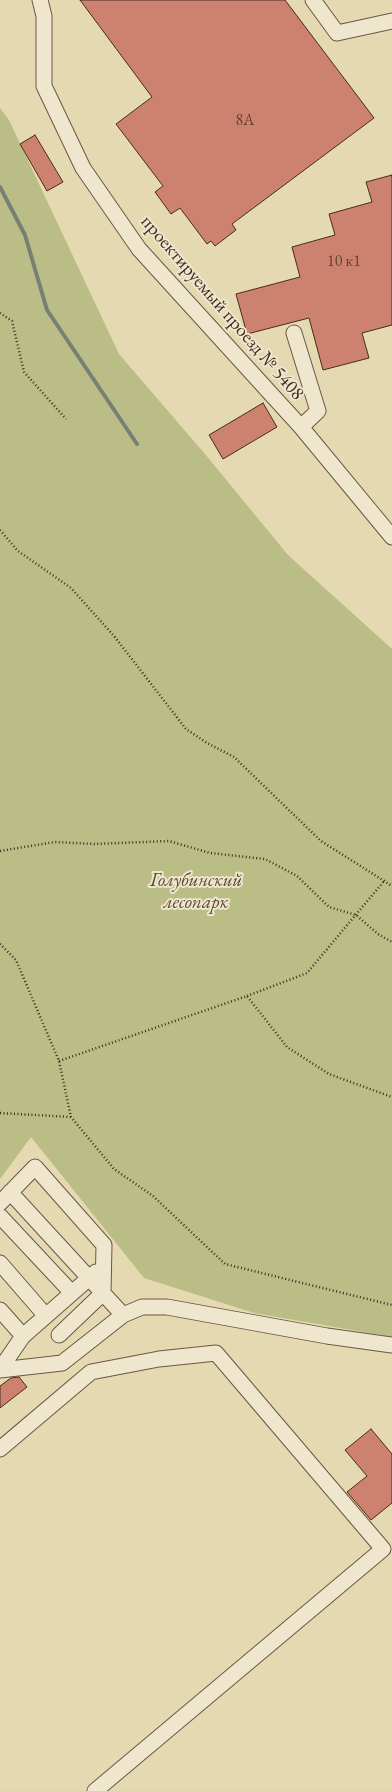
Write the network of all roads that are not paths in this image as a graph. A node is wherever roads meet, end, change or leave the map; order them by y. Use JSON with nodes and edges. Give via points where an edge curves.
{"nodes":[{"id":1,"x":40,"y":0,"type":"edge"},
{"id":2,"x":313,"y":0,"type":"edge"},
{"id":3,"x":392,"y":21,"type":"edge"},
{"id":4,"x":294,"y":333,"type":"dead end"},
{"id":5,"x":301,"y":427,"type":"junction"},
{"id":6,"x":392,"y":537,"type":"edge"},
{"id":7,"x":5,"y":1197,"type":"edge"},
{"id":8,"x":0,"y":1216,"type":"edge"},
{"id":9,"x":0,"y":1264,"type":"edge"},
{"id":10,"x":104,"y":1265,"type":"junction"},
{"id":11,"x":89,"y":1278,"type":"junction"},
{"id":12,"x":72,"y":1293,"type":"junction"},
{"id":13,"x":104,"y":1293,"type":"junction"},
{"id":14,"x":0,"y":1310,"type":"edge"},
{"id":15,"x":123,"y":1315,"type":"junction"},
{"id":16,"x":46,"y":1316,"type":"junction"},
{"id":17,"x":58,"y":1335,"type":"dead end"},
{"id":18,"x":24,"y":1336,"type":"junction"},
{"id":19,"x":392,"y":1345,"type":"edge"},
{"id":20,"x":1,"y":1369,"type":"edge"},
{"id":21,"x":0,"y":1449,"type":"edge"},
{"id":22,"x":95,"y":1791,"type":"edge"}],
"edges":[{"from":1,"to":5,"type":"street","name":"проектируемый проезд № 5408","via":[[44,16],[44,86],[83,168],[139,249]]},
{"from":2,"to":3,"type":"street","via":[[337,34]]},
{"from":4,"to":5,"type":"street","via":[[318,411]]},
{"from":5,"to":6,"type":"street","name":"проектируемый проезд № 5408"},
{"from":7,"to":10,"type":"street","via":[[35,1167],[104,1245]]},
{"from":7,"to":11,"type":"street"},
{"from":8,"to":12,"type":"street"},
{"from":9,"to":16,"type":"street"},
{"from":10,"to":11,"type":"street"},
{"from":10,"to":13,"type":"street"},
{"from":11,"to":12,"type":"street"},
{"from":11,"to":13,"type":"street"},
{"from":12,"to":16,"type":"street"},
{"from":13,"to":15,"type":"street"},
{"from":13,"to":17,"type":"street"},
{"from":14,"to":18,"type":"street"},
{"from":15,"to":19,"type":"street","via":[[142,1306],[167,1307]]},
{"from":15,"to":20,"type":"street","via":[[62,1363]]},
{"from":16,"to":18,"type":"street"},
{"from":18,"to":20,"type":"street"},
{"from":21,"to":22,"type":"street","via":[[91,1372],[216,1352],[383,1549]]}]}
